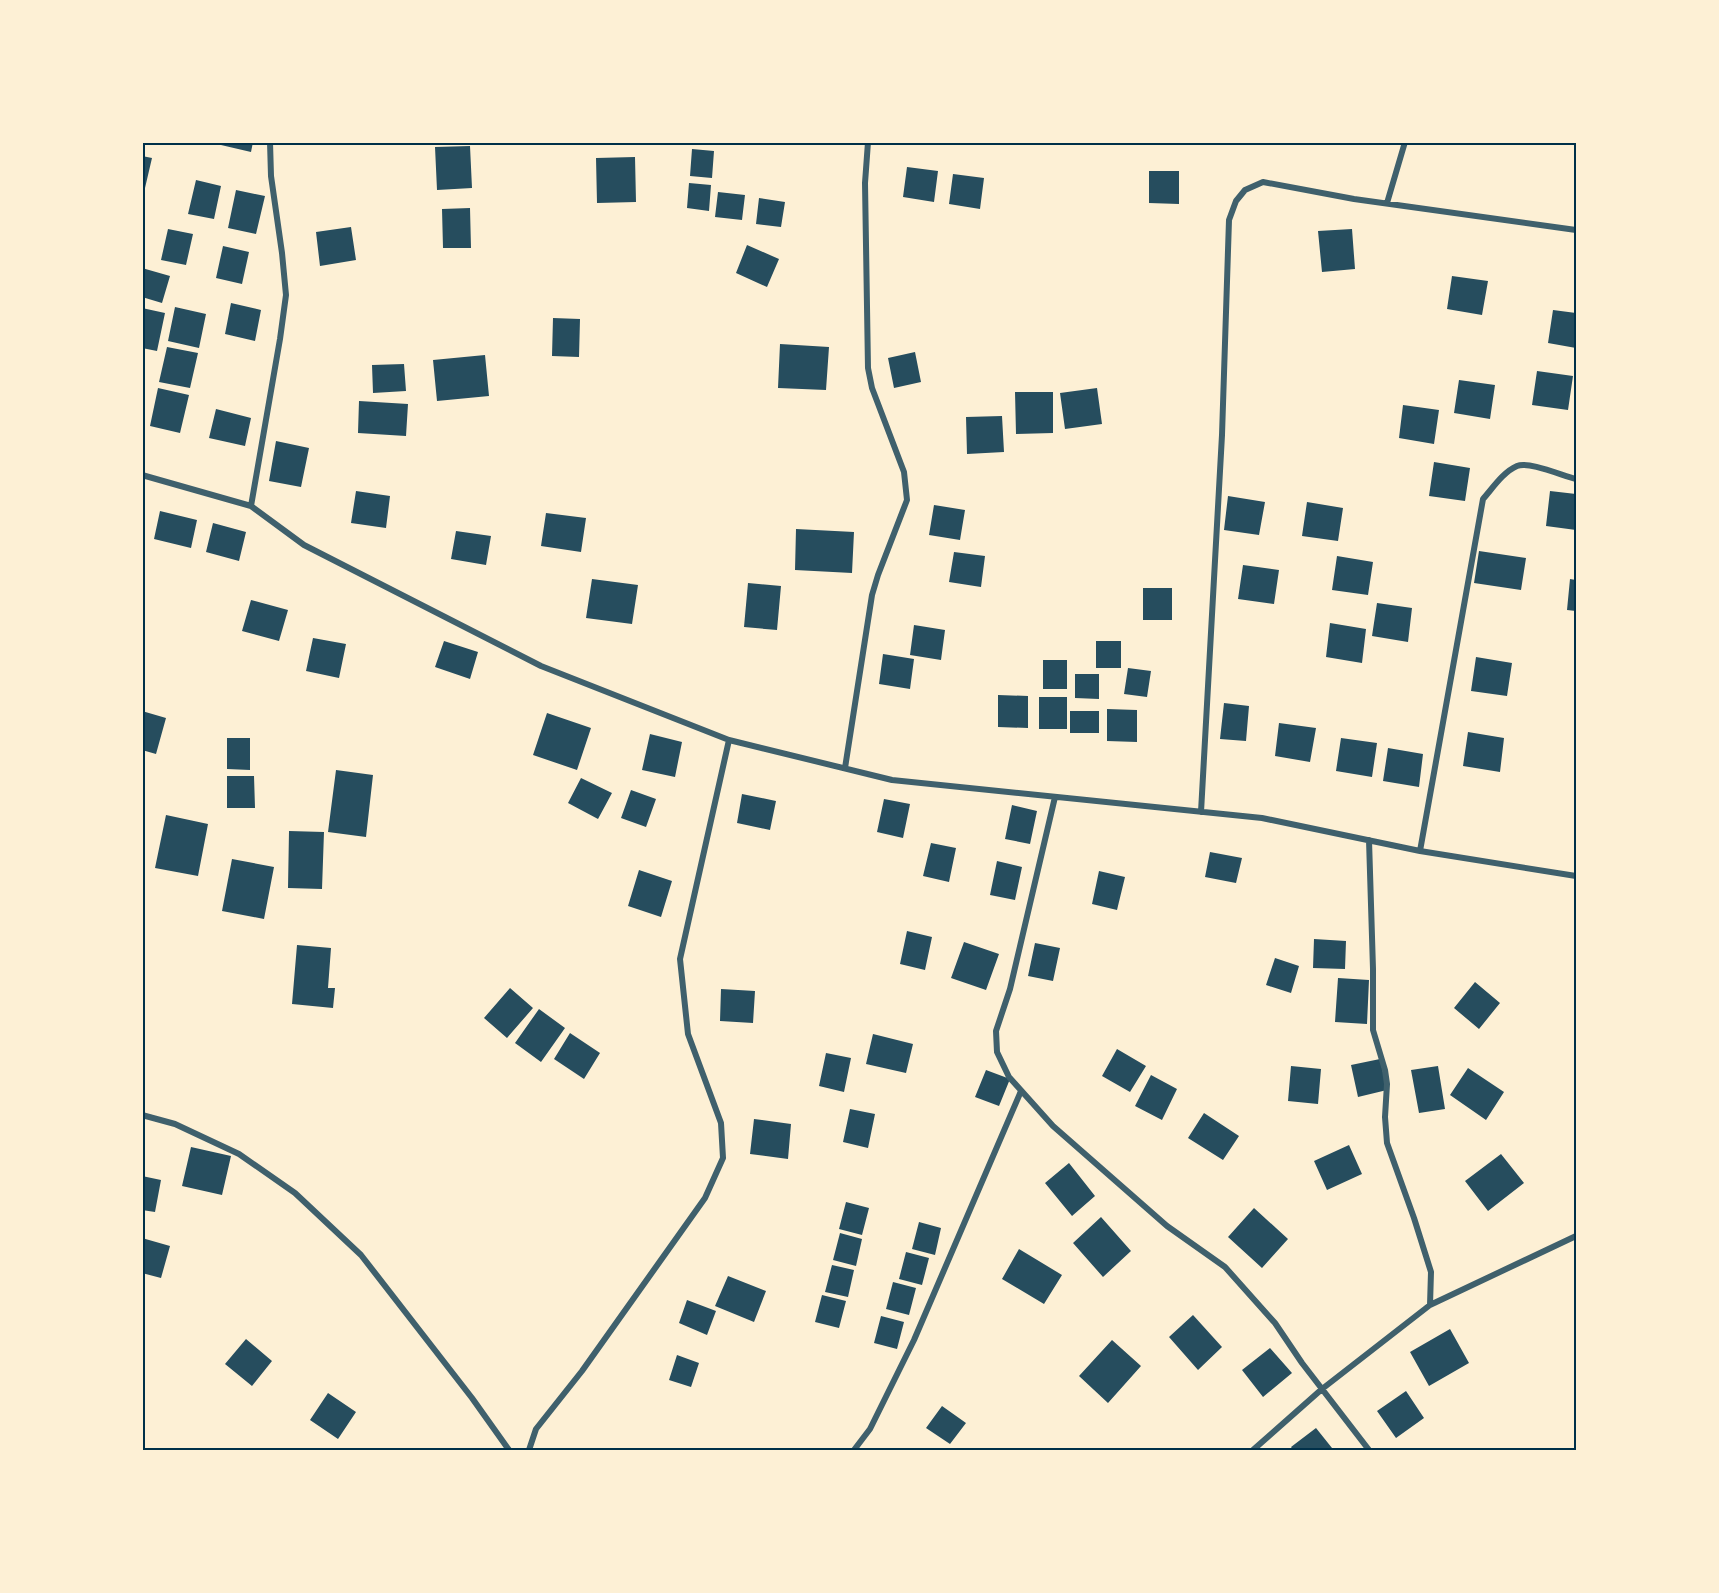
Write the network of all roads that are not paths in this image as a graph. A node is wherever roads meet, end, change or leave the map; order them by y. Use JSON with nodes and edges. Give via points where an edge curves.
{"nodes":[{"id":1,"x":270,"y":142,"type":"edge"},
{"id":2,"x":868,"y":142,"type":"edge"},
{"id":3,"x":1404,"y":142,"type":"edge"},
{"id":4,"x":1387,"y":203,"type":"junction"},
{"id":5,"x":1576,"y":230,"type":"edge"},
{"id":6,"x":142,"y":475,"type":"edge"},
{"id":7,"x":1576,"y":479,"type":"edge"},
{"id":8,"x":251,"y":506,"type":"junction"},
{"id":9,"x":729,"y":740,"type":"junction"},
{"id":10,"x":845,"y":768,"type":"junction"},
{"id":11,"x":1055,"y":797,"type":"junction"},
{"id":12,"x":1201,"y":812,"type":"junction"},
{"id":13,"x":1369,"y":840,"type":"junction"},
{"id":14,"x":1420,"y":851,"type":"junction"},
{"id":15,"x":1576,"y":876,"type":"edge"},
{"id":16,"x":1021,"y":1091,"type":"junction"},
{"id":17,"x":142,"y":1115,"type":"edge"},
{"id":18,"x":1576,"y":1236,"type":"edge"},
{"id":19,"x":1430,"y":1305,"type":"junction"},
{"id":20,"x":1322,"y":1389,"type":"junction"},
{"id":21,"x":509,"y":1450,"type":"edge"},
{"id":22,"x":529,"y":1450,"type":"edge"},
{"id":23,"x":854,"y":1450,"type":"edge"},
{"id":24,"x":1253,"y":1450,"type":"edge"},
{"id":25,"x":1369,"y":1450,"type":"edge"}],
"edges":[{"from":1,"to":8,"type":"street","via":[[286,295]]},
{"from":2,"to":10,"type":"street","via":[[868,368],[904,472],[907,500],[872,596]]},
{"from":3,"to":4,"type":"street"},
{"from":4,"to":5,"type":"street"},
{"from":4,"to":12,"type":"street","via":[[1263,182],[1245,190],[1229,220],[1222,435]]},
{"from":6,"to":8,"type":"street"},
{"from":7,"to":14,"type":"street","via":[[1518,465],[1482,500]]},
{"from":8,"to":9,"type":"street","via":[[304,545],[541,666]]},
{"from":9,"to":10,"type":"street"},
{"from":9,"to":22,"type":"street","via":[[680,959],[688,1034],[721,1123],[723,1158],[705,1198],[536,1429]]},
{"from":10,"to":11,"type":"street","via":[[892,780]]},
{"from":11,"to":12,"type":"street"},
{"from":11,"to":16,"type":"street","via":[[1010,989],[996,1031],[997,1053]]},
{"from":12,"to":13,"type":"street","via":[[1262,818]]},
{"from":13,"to":14,"type":"street"},
{"from":13,"to":19,"type":"street","via":[[1373,1030],[1387,1084],[1387,1143],[1431,1272]]},
{"from":14,"to":15,"type":"street"},
{"from":16,"to":20,"type":"street","via":[[1053,1126],[1158,1218],[1225,1267],[1275,1323]]},
{"from":16,"to":23,"type":"street","via":[[914,1340],[870,1429]]},
{"from":17,"to":21,"type":"street","via":[[175,1124],[239,1154],[295,1193],[362,1255]]},
{"from":18,"to":19,"type":"street"},
{"from":19,"to":20,"type":"street"},
{"from":20,"to":24,"type":"street"},
{"from":20,"to":25,"type":"street"}]}
